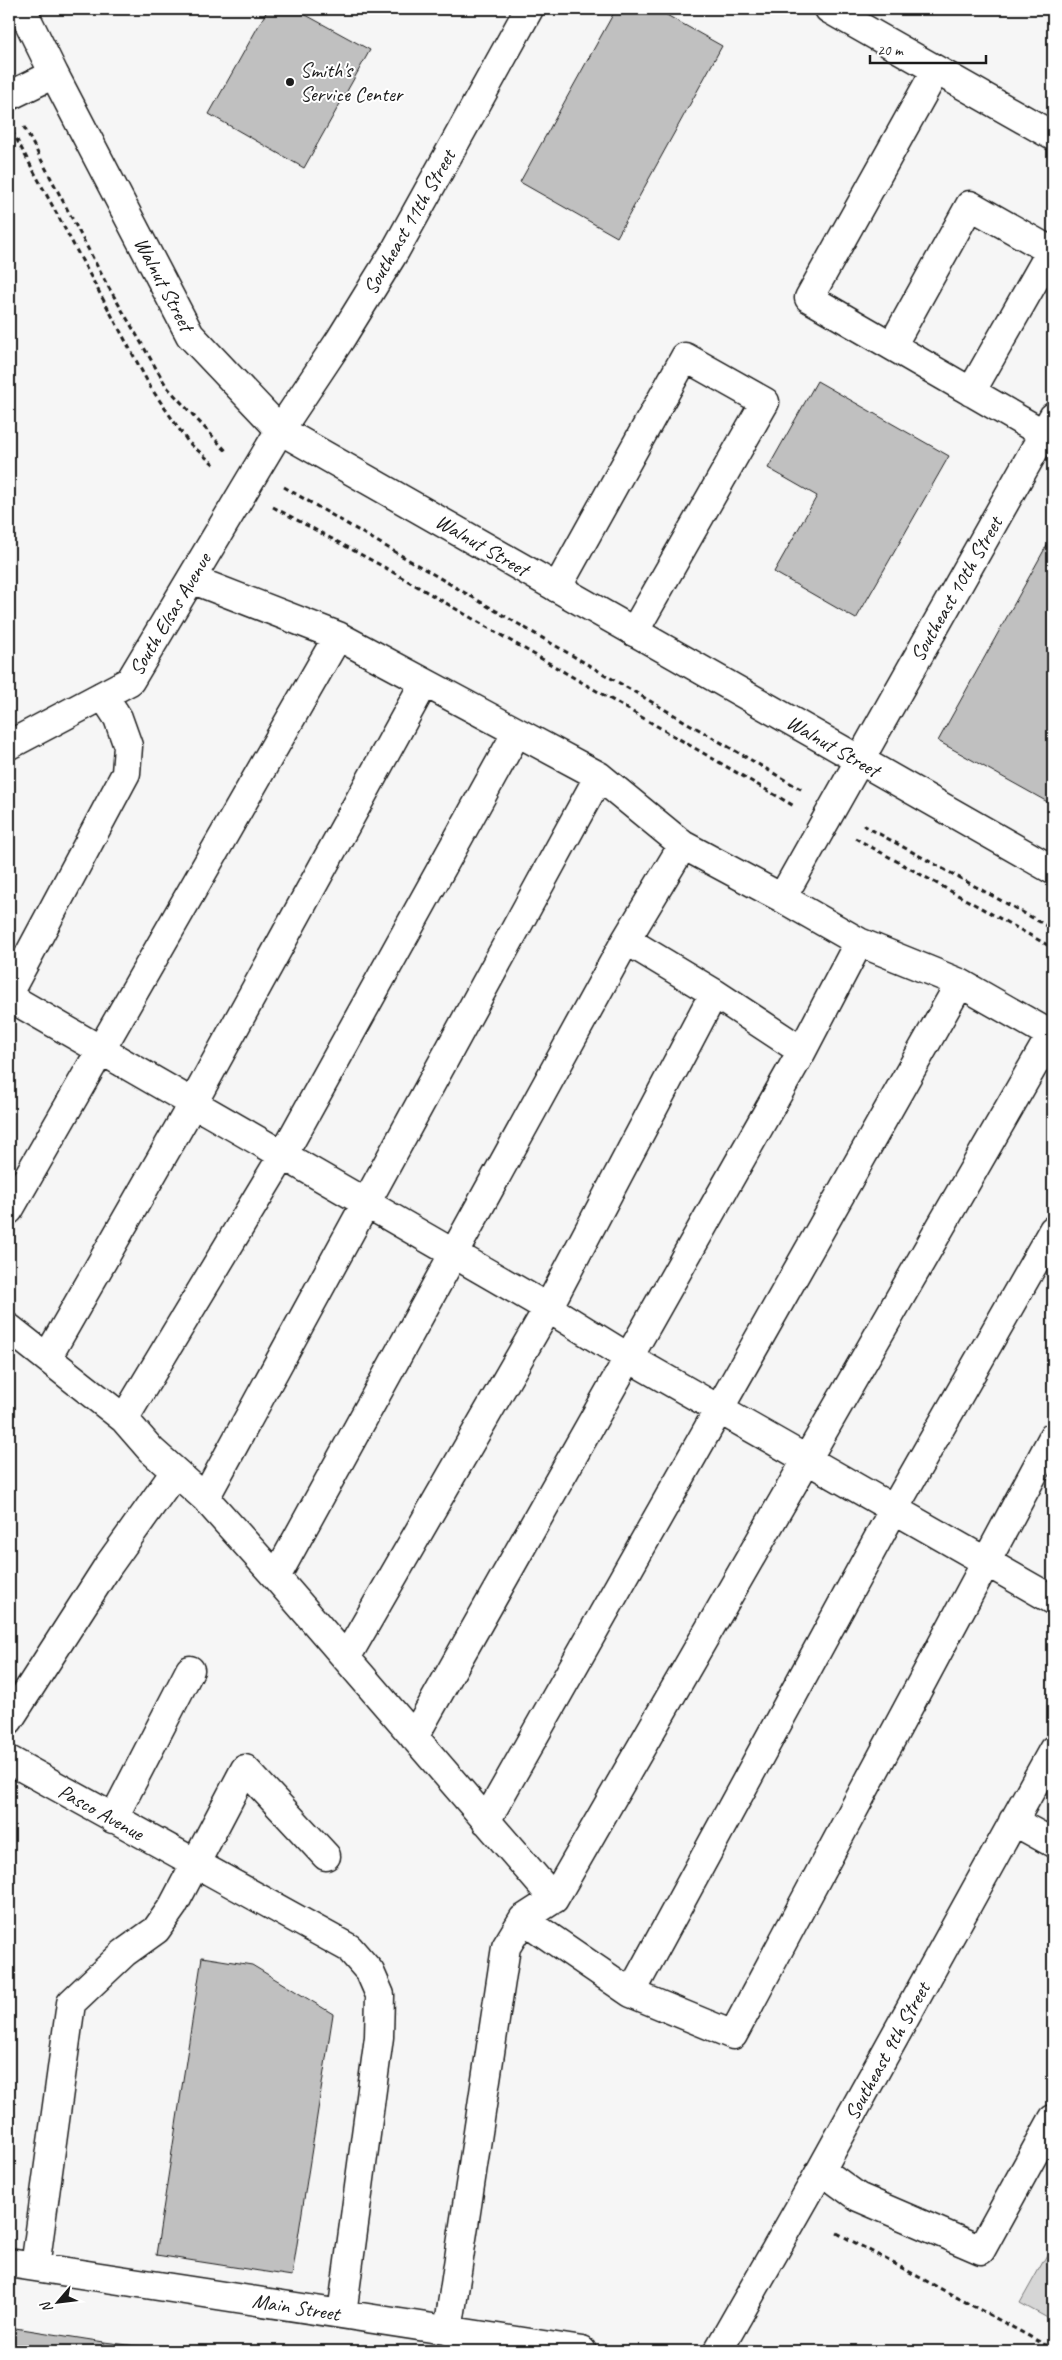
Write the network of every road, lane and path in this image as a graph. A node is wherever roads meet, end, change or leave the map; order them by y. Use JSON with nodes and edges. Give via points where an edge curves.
{"nodes":[{"id":1,"x":22,"y":9,"type":"edge"},
{"id":2,"x":530,"y":9,"type":"edge"},
{"id":3,"x":829,"y":9,"type":"edge"},
{"id":4,"x":936,"y":70,"type":"junction"},
{"id":5,"x":54,"y":74,"type":"junction"},
{"id":6,"x":9,"y":96,"type":"edge"},
{"id":7,"x":9,"y":124,"type":"edge"},
{"id":8,"x":1053,"y":136,"type":"edge"},
{"id":9,"x":892,"y":346,"type":"junction"},
{"id":10,"x":971,"y":392,"type":"junction"},
{"id":11,"x":1049,"y":426,"type":"edge"},
{"id":12,"x":280,"y":430,"type":"junction"},
{"id":13,"x":244,"y":491,"type":"junction"},
{"id":14,"x":191,"y":579,"type":"junction"},
{"id":15,"x":557,"y":588,"type":"junction"},
{"id":16,"x":634,"y":632,"type":"junction"},
{"id":17,"x":338,"y":636,"type":"junction"},
{"id":18,"x":424,"y":683,"type":"junction"},
{"id":19,"x":103,"y":695,"type":"junction"},
{"id":20,"x":517,"y":732,"type":"junction"},
{"id":21,"x":9,"y":745,"type":"edge"},
{"id":22,"x":858,"y":760,"type":"junction"},
{"id":23,"x":599,"y":776,"type":"junction"},
{"id":24,"x":824,"y":823,"type":"junction"},
{"id":25,"x":683,"y":845,"type":"junction"},
{"id":26,"x":1053,"y":870,"type":"edge"},
{"id":27,"x":782,"y":898,"type":"junction"},
{"id":28,"x":626,"y":940,"type":"junction"},
{"id":29,"x":859,"y":942,"type":"junction"},
{"id":30,"x":1053,"y":948,"type":"edge"},
{"id":31,"x":960,"y":982,"type":"junction"},
{"id":32,"x":9,"y":992,"type":"edge"},
{"id":33,"x":714,"y":993,"type":"junction"},
{"id":34,"x":9,"y":997,"type":"edge"},
{"id":35,"x":1052,"y":1035,"type":"edge"},
{"id":36,"x":102,"y":1050,"type":"junction"},
{"id":37,"x":802,"y":1051,"type":"junction"},
{"id":38,"x":193,"y":1103,"type":"junction"},
{"id":39,"x":283,"y":1155,"type":"junction"},
{"id":40,"x":366,"y":1204,"type":"junction"},
{"id":41,"x":9,"y":1210,"type":"edge"},
{"id":42,"x":1053,"y":1230,"type":"edge"},
{"id":43,"x":454,"y":1254,"type":"junction"},
{"id":44,"x":548,"y":1308,"type":"junction"},
{"id":45,"x":9,"y":1328,"type":"edge"},
{"id":46,"x":47,"y":1358,"type":"junction"},
{"id":47,"x":629,"y":1358,"type":"junction"},
{"id":48,"x":718,"y":1408,"type":"junction"},
{"id":49,"x":124,"y":1419,"type":"junction"},
{"id":50,"x":1053,"y":1437,"type":"edge"},
{"id":51,"x":807,"y":1458,"type":"junction"},
{"id":52,"x":175,"y":1472,"type":"junction"},
{"id":53,"x":205,"y":1498,"type":"junction"},
{"id":54,"x":894,"y":1509,"type":"junction"},
{"id":55,"x":985,"y":1561,"type":"junction"},
{"id":56,"x":276,"y":1577,"type":"junction"},
{"id":57,"x":1053,"y":1600,"type":"edge"},
{"id":58,"x":346,"y":1658,"type":"junction"},
{"id":59,"x":190,"y":1670,"type":"dead end"},
{"id":60,"x":9,"y":1720,"type":"edge"},
{"id":61,"x":414,"y":1738,"type":"junction"},
{"id":62,"x":1053,"y":1750,"type":"edge"},
{"id":63,"x":9,"y":1760,"type":"edge"},
{"id":64,"x":113,"y":1819,"type":"junction"},
{"id":65,"x":486,"y":1821,"type":"junction"},
{"id":66,"x":1013,"y":1821,"type":"junction"},
{"id":67,"x":1053,"y":1843,"type":"edge"},
{"id":68,"x":326,"y":1856,"type":"dead end"},
{"id":69,"x":194,"y":1864,"type":"junction"},
{"id":70,"x":554,"y":1900,"type":"junction"},
{"id":71,"x":523,"y":1919,"type":"junction"},
{"id":72,"x":631,"y":1993,"type":"junction"},
{"id":73,"x":1053,"y":2119,"type":"edge"},
{"id":74,"x":821,"y":2170,"type":"junction"},
{"id":75,"x":837,"y":2233,"type":"dead end"},
{"id":76,"x":22,"y":2265,"type":"edge"},
{"id":77,"x":342,"y":2314,"type":"junction"},
{"id":78,"x":448,"y":2331,"type":"junction"},
{"id":79,"x":1053,"y":2349,"type":"edge"},
{"id":80,"x":582,"y":2351,"type":"edge"},
{"id":81,"x":718,"y":2351,"type":"edge"}],
"edges":[{"from":1,"to":5,"type":"street","name":"Walnut Street"},
{"from":2,"to":12,"type":"street","name":"Southeast 11th Street","via":[[394,251]]},
{"from":3,"to":4,"type":"street"},
{"from":4,"to":8,"type":"street"},
{"from":4,"to":9,"type":"street","via":[[808,298]]},
{"from":5,"to":6,"type":"street"},
{"from":5,"to":12,"type":"street","name":"Walnut Street","via":[[190,335]]},
{"from":7,"to":13,"type":"path","via":[[151,388],[188,442]]},
{"from":9,"to":10,"type":"street"},
{"from":9,"to":10,"type":"street","via":[[970,205],[1043,246],[1051,251]]},
{"from":10,"to":11,"type":"street"},
{"from":11,"to":22,"type":"street","name":"Southeast 10th Street"},
{"from":12,"to":13,"type":"street","name":"South Elsas Avenue"},
{"from":12,"to":15,"type":"street","name":"Walnut Street"},
{"from":13,"to":14,"type":"street","name":"South Elsas Avenue"},
{"from":13,"to":24,"type":"path","via":[[401,576]]},
{"from":14,"to":17,"type":"street"},
{"from":14,"to":19,"type":"street","name":"South Elsas Avenue","via":[[130,681]]},
{"from":15,"to":16,"type":"street","name":"Walnut Street"},
{"from":15,"to":16,"type":"street","via":[[685,357],[765,402]]},
{"from":16,"to":22,"type":"street","name":"Walnut Street"},
{"from":17,"to":18,"type":"street"},
{"from":17,"to":36,"type":"street"},
{"from":18,"to":20,"type":"street"},
{"from":18,"to":38,"type":"street"},
{"from":19,"to":21,"type":"street","name":"South Elsas Avenue"},
{"from":19,"to":32,"type":"street","via":[[118,718],[128,746],[126,772]]},
{"from":20,"to":23,"type":"street"},
{"from":20,"to":39,"type":"street"},
{"from":22,"to":24,"type":"street","name":"Southeast 10th Street"},
{"from":22,"to":26,"type":"street","name":"Walnut Street"},
{"from":23,"to":25,"type":"street"},
{"from":23,"to":40,"type":"street"},
{"from":24,"to":27,"type":"street","name":"Southeast 10th Street"},
{"from":24,"to":30,"type":"path"},
{"from":25,"to":27,"type":"street"},
{"from":25,"to":28,"type":"street"},
{"from":27,"to":29,"type":"street"},
{"from":28,"to":33,"type":"street"},
{"from":28,"to":43,"type":"street"},
{"from":29,"to":31,"type":"street"},
{"from":29,"to":37,"type":"street"},
{"from":31,"to":35,"type":"street"},
{"from":31,"to":48,"type":"street"},
{"from":33,"to":37,"type":"street"},
{"from":33,"to":44,"type":"street"},
{"from":34,"to":36,"type":"street"},
{"from":35,"to":51,"type":"street"},
{"from":36,"to":38,"type":"street"},
{"from":36,"to":41,"type":"street"},
{"from":37,"to":47,"type":"street"},
{"from":38,"to":39,"type":"street"},
{"from":38,"to":46,"type":"street"},
{"from":39,"to":40,"type":"street"},
{"from":39,"to":49,"type":"street"},
{"from":40,"to":43,"type":"street"},
{"from":40,"to":53,"type":"street"},
{"from":42,"to":54,"type":"street"},
{"from":43,"to":44,"type":"street"},
{"from":43,"to":56,"type":"street"},
{"from":44,"to":47,"type":"street"},
{"from":44,"to":58,"type":"street"},
{"from":45,"to":46,"type":"street"},
{"from":46,"to":49,"type":"street"},
{"from":47,"to":48,"type":"street"},
{"from":47,"to":61,"type":"street"},
{"from":48,"to":51,"type":"street"},
{"from":48,"to":65,"type":"street"},
{"from":49,"to":52,"type":"street"},
{"from":50,"to":55,"type":"street"},
{"from":51,"to":54,"type":"street"},
{"from":51,"to":70,"type":"street"},
{"from":52,"to":53,"type":"street"},
{"from":52,"to":60,"type":"street","via":[[108,1566]]},
{"from":53,"to":56,"type":"street"},
{"from":54,"to":55,"type":"street"},
{"from":54,"to":72,"type":"street"},
{"from":55,"to":57,"type":"street"},
{"from":55,"to":72,"type":"street","via":[[733,2035]]},
{"from":56,"to":58,"type":"street"},
{"from":58,"to":61,"type":"street"},
{"from":59,"to":64,"type":"street"},
{"from":61,"to":65,"type":"street"},
{"from":62,"to":66,"type":"street","name":"Southeast 9th Street"},
{"from":63,"to":64,"type":"street","name":"Pasco Avenue"},
{"from":64,"to":69,"type":"street","name":"Pasco Avenue"},
{"from":65,"to":70,"type":"street"},
{"from":66,"to":67,"type":"street"},
{"from":66,"to":74,"type":"street","name":"Southeast 9th Street"},
{"from":68,"to":69,"type":"street","via":[[245,1769]]},
{"from":69,"to":76,"type":"street","via":[[173,1906],[156,1930],[124,1953],[71,2003]]},
{"from":69,"to":77,"type":"street","name":"Pasco Avenue","via":[[348,1948],[370,1972],[380,1995],[378,2047]]},
{"from":70,"to":71,"type":"street"},
{"from":71,"to":72,"type":"street"},
{"from":71,"to":78,"type":"street","via":[[506,1947]]},
{"from":73,"to":74,"type":"street","via":[[980,2250],[858,2197]]},
{"from":74,"to":81,"type":"street","name":"Southeast 9th Street"},
{"from":75,"to":79,"type":"path"},
{"from":76,"to":77,"type":"street","name":"Main Street"},
{"from":77,"to":78,"type":"street","name":"Main Street"},
{"from":78,"to":80,"type":"street","name":"Main Street"}]}
